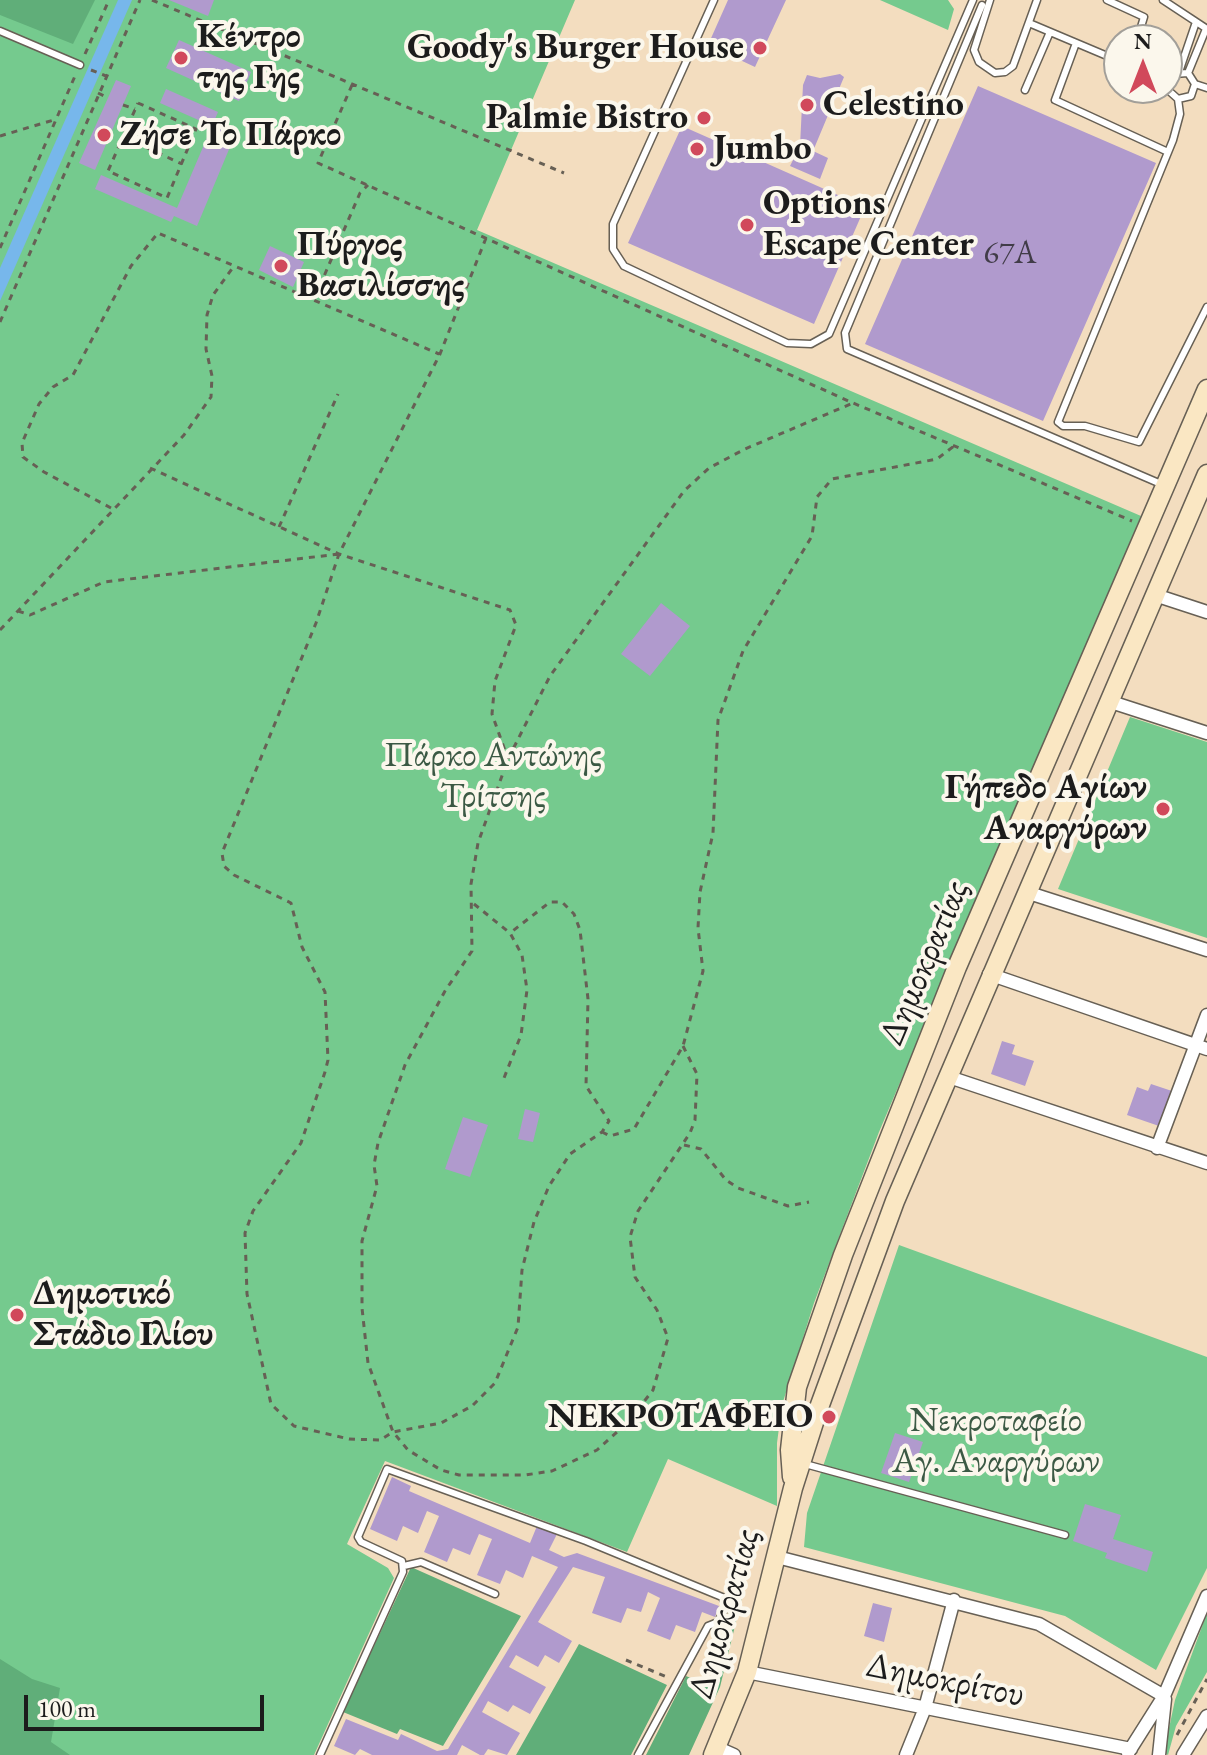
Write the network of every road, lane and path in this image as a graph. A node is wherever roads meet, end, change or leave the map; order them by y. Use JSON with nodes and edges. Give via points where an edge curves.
{"nodes":[{"id":1,"x":109,"y":0,"type":"edge"},
{"id":2,"x":140,"y":0,"type":"edge"},
{"id":3,"x":152,"y":0,"type":"edge"},
{"id":4,"x":714,"y":0,"type":"edge"},
{"id":5,"x":973,"y":0,"type":"edge"},
{"id":6,"x":990,"y":0,"type":"edge"},
{"id":7,"x":1037,"y":0,"type":"edge"},
{"id":8,"x":1107,"y":0,"type":"edge"},
{"id":9,"x":1163,"y":0,"type":"edge"},
{"id":10,"x":982,"y":5,"type":"dead end"},
{"id":11,"x":1196,"y":22,"type":"junction"},
{"id":12,"x":1029,"y":23,"type":"junction"},
{"id":13,"x":1142,"y":24,"type":"edge"},
{"id":14,"x":1207,"y":29,"type":"edge"},
{"id":15,"x":0,"y":31,"type":"edge"},
{"id":16,"x":1050,"y":32,"type":"junction"},
{"id":17,"x":1076,"y":43,"type":"junction"},
{"id":18,"x":1103,"y":54,"type":"edge"},
{"id":19,"x":1183,"y":60,"type":"edge"},
{"id":20,"x":82,"y":66,"type":"junction"},
{"id":21,"x":1183,"y":72,"type":"edge"},
{"id":22,"x":1188,"y":73,"type":"junction"},
{"id":23,"x":103,"y":75,"type":"junction"},
{"id":24,"x":1195,"y":84,"type":"junction"},
{"id":25,"x":352,"y":85,"type":"junction"},
{"id":26,"x":1207,"y":88,"type":"edge"},
{"id":27,"x":1025,"y":90,"type":"dead end"},
{"id":28,"x":98,"y":93,"type":"junction"},
{"id":29,"x":108,"y":98,"type":"dead end"},
{"id":30,"x":1183,"y":98,"type":"edge"},
{"id":31,"x":1179,"y":104,"type":"edge"},
{"id":32,"x":123,"y":105,"type":"dead end"},
{"id":33,"x":135,"y":110,"type":"junction"},
{"id":34,"x":57,"y":119,"type":"junction"},
{"id":35,"x":0,"y":136,"type":"edge"},
{"id":36,"x":123,"y":137,"type":"junction"},
{"id":37,"x":1168,"y":152,"type":"junction"},
{"id":38,"x":182,"y":164,"type":"junction"},
{"id":39,"x":564,"y":173,"type":"dead end"},
{"id":40,"x":368,"y":185,"type":"junction"},
{"id":41,"x":486,"y":238,"type":"junction"},
{"id":42,"x":0,"y":248,"type":"edge"},
{"id":43,"x":234,"y":266,"type":"junction"},
{"id":44,"x":314,"y":298,"type":"junction"},
{"id":45,"x":1207,"y":307,"type":"edge"},
{"id":46,"x":0,"y":322,"type":"edge"},
{"id":47,"x":440,"y":354,"type":"junction"},
{"id":48,"x":1207,"y":389,"type":"edge"},
{"id":49,"x":338,"y":394,"type":"dead end"},
{"id":50,"x":853,"y":403,"type":"junction"},
{"id":51,"x":954,"y":446,"type":"junction"},
{"id":52,"x":150,"y":468,"type":"junction"},
{"id":53,"x":1207,"y":474,"type":"edge"},
{"id":54,"x":1164,"y":486,"type":"junction"},
{"id":55,"x":111,"y":508,"type":"junction"},
{"id":56,"x":279,"y":527,"type":"junction"},
{"id":57,"x":1147,"y":527,"type":"junction"},
{"id":58,"x":339,"y":554,"type":"junction"},
{"id":59,"x":1155,"y":595,"type":"junction"},
{"id":60,"x":18,"y":611,"type":"junction"},
{"id":61,"x":1207,"y":612,"type":"edge"},
{"id":62,"x":0,"y":630,"type":"edge"},
{"id":63,"x":1108,"y":701,"type":"junction"},
{"id":64,"x":1207,"y":733,"type":"edge"},
{"id":65,"x":508,"y":759,"type":"junction"},
{"id":66,"x":1026,"y":892,"type":"junction"},
{"id":67,"x":474,"y":904,"type":"junction"},
{"id":68,"x":510,"y":933,"type":"junction"},
{"id":69,"x":1207,"y":950,"type":"edge"},
{"id":70,"x":989,"y":974,"type":"junction"},
{"id":71,"x":1207,"y":1015,"type":"edge"},
{"id":72,"x":683,"y":1046,"type":"junction"},
{"id":73,"x":1201,"y":1047,"type":"edge"},
{"id":74,"x":946,"y":1076,"type":"junction"},
{"id":75,"x":504,"y":1078,"type":"dead end"},
{"id":76,"x":602,"y":1132,"type":"junction"},
{"id":77,"x":682,"y":1145,"type":"junction"},
{"id":78,"x":1157,"y":1148,"type":"junction"},
{"id":79,"x":1207,"y":1163,"type":"edge"},
{"id":80,"x":809,"y":1202,"type":"dead end"},
{"id":81,"x":393,"y":1432,"type":"junction"},
{"id":82,"x":801,"y":1463,"type":"junction"},
{"id":83,"x":793,"y":1488,"type":"junction"},
{"id":84,"x":1065,"y":1535,"type":"dead end"},
{"id":85,"x":777,"y":1557,"type":"junction"},
{"id":86,"x":404,"y":1566,"type":"junction"},
{"id":87,"x":495,"y":1594,"type":"dead end"},
{"id":88,"x":1207,"y":1596,"type":"edge"},
{"id":89,"x":954,"y":1600,"type":"junction"},
{"id":90,"x":626,"y":1660,"type":"dead end"},
{"id":91,"x":747,"y":1672,"type":"junction"},
{"id":92,"x":1207,"y":1679,"type":"edge"},
{"id":93,"x":678,"y":1682,"type":"junction"},
{"id":94,"x":1164,"y":1696,"type":"junction"},
{"id":95,"x":925,"y":1708,"type":"junction"},
{"id":96,"x":1207,"y":1716,"type":"edge"},
{"id":97,"x":1176,"y":1738,"type":"dead end"},
{"id":98,"x":714,"y":1751,"type":"edge"},
{"id":99,"x":1129,"y":1752,"type":"edge"},
{"id":100,"x":323,"y":1754,"type":"edge"},
{"id":101,"x":638,"y":1755,"type":"edge"},
{"id":102,"x":734,"y":1755,"type":"edge"},
{"id":103,"x":906,"y":1755,"type":"edge"},
{"id":104,"x":1159,"y":1755,"type":"edge"},
{"id":105,"x":1183,"y":1755,"type":"edge"}],
"edges":[{"from":1,"to":20,"type":"path"},
{"from":2,"to":23,"type":"path"},
{"from":3,"to":25,"type":"path"},
{"from":4,"to":5,"type":"lane","via":[[613,224],[613,249],[624,266],[787,343],[811,344],[829,334]]},
{"from":6,"to":12,"type":"lane","via":[[974,50],[979,62],[995,73],[1013,66]]},
{"from":7,"to":12,"type":"lane"},
{"from":8,"to":13,"type":"lane","via":[[1144,17]]},
{"from":9,"to":11,"type":"lane"},
{"from":10,"to":54,"type":"lane","via":[[845,333],[847,349]]},
{"from":11,"to":14,"type":"lane"},
{"from":11,"to":19,"type":"lane"},
{"from":12,"to":16,"type":"lane"},
{"from":14,"to":22,"type":"lane"},
{"from":15,"to":20,"type":"lane"},
{"from":16,"to":17,"type":"lane"},
{"from":16,"to":27,"type":"lane"},
{"from":17,"to":18,"type":"lane"},
{"from":17,"to":37,"type":"lane","via":[[1055,100]]},
{"from":20,"to":23,"type":"path"},
{"from":20,"to":34,"type":"path"},
{"from":21,"to":22,"type":"lane"},
{"from":22,"to":24,"type":"lane"},
{"from":23,"to":28,"type":"path"},
{"from":24,"to":26,"type":"lane"},
{"from":24,"to":30,"type":"lane","via":[[1191,96]]},
{"from":25,"to":39,"type":"path"},
{"from":25,"to":40,"type":"path","via":[[318,163]]},
{"from":28,"to":29,"type":"path"},
{"from":28,"to":46,"type":"path"},
{"from":31,"to":37,"type":"lane"},
{"from":32,"to":33,"type":"path"},
{"from":33,"to":36,"type":"path"},
{"from":33,"to":38,"type":"path","via":[[138,103],[196,129]]},
{"from":34,"to":35,"type":"path"},
{"from":34,"to":42,"type":"path"},
{"from":36,"to":38,"type":"path"},
{"from":36,"to":38,"type":"path","via":[[108,171],[167,198]]},
{"from":37,"to":45,"type":"lane","via":[[1058,422],[1139,442]]},
{"from":40,"to":41,"type":"path"},
{"from":40,"to":44,"type":"path"},
{"from":41,"to":47,"type":"path"},
{"from":41,"to":50,"type":"path"},
{"from":43,"to":44,"type":"path"},
{"from":43,"to":52,"type":"path","via":[[213,295],[207,315],[211,397],[184,435]]},
{"from":43,"to":55,"type":"path","via":[[158,233],[131,266],[73,375],[39,404],[22,443],[23,457]]},
{"from":44,"to":47,"type":"path"},
{"from":47,"to":58,"type":"path"},
{"from":48,"to":54,"type":"main road","name":"Δημοκρατίας"},
{"from":49,"to":56,"type":"path"},
{"from":50,"to":51,"type":"path"},
{"from":50,"to":65,"type":"path","via":[[745,449],[709,468],[684,491],[550,676]]},
{"from":51,"to":57,"type":"path"},
{"from":51,"to":72,"type":"path","via":[[937,459],[832,479],[817,497],[812,536],[743,651],[718,720],[713,833],[700,892],[703,971]]},
{"from":52,"to":55,"type":"path"},
{"from":52,"to":56,"type":"path"},
{"from":53,"to":59,"type":"main road","name":"Δημοκρατίας"},
{"from":54,"to":57,"type":"main road","name":"Δημοκρατίας"},
{"from":55,"to":60,"type":"path"},
{"from":56,"to":58,"type":"path"},
{"from":57,"to":83,"type":"main road","name":"Δημοκρατίας","via":[[957,967],[821,1313],[795,1400]]},
{"from":58,"to":60,"type":"path","via":[[104,582],[30,615]]},
{"from":58,"to":65,"type":"path","via":[[510,610],[516,625],[495,681],[492,714]]},
{"from":58,"to":81,"type":"path","via":[[222,857],[234,875],[284,897],[294,908],[302,947],[323,987],[327,1029],[325,1072],[301,1143],[247,1223],[247,1294],[271,1404],[286,1421],[306,1431],[361,1441],[380,1440]]},
{"from":59,"to":61,"type":"street"},
{"from":59,"to":63,"type":"main road","name":"Δημοκρατίας"},
{"from":60,"to":62,"type":"path"},
{"from":63,"to":64,"type":"street"},
{"from":63,"to":66,"type":"main road","name":"Δημοκρατίας"},
{"from":65,"to":67,"type":"path","via":[[478,843],[471,884]]},
{"from":66,"to":69,"type":"street"},
{"from":66,"to":70,"type":"main road","name":"Δημοκρατίας"},
{"from":67,"to":68,"type":"path"},
{"from":67,"to":81,"type":"path","via":[[472,951],[405,1065],[375,1155],[375,1195],[362,1241],[361,1294],[368,1363]]},
{"from":68,"to":75,"type":"path","via":[[522,955],[527,990],[521,1035]]},
{"from":68,"to":76,"type":"path","via":[[550,902],[562,902],[574,914],[588,999],[586,1086],[609,1121]]},
{"from":70,"to":73,"type":"street"},
{"from":70,"to":74,"type":"main road","name":"Δημοκρατίας"},
{"from":71,"to":73,"type":"street"},
{"from":72,"to":76,"type":"path","via":[[634,1129],[610,1136]]},
{"from":72,"to":77,"type":"path","via":[[693,1061],[698,1091],[695,1120]]},
{"from":73,"to":78,"type":"street"},
{"from":74,"to":78,"type":"street"},
{"from":74,"to":82,"type":"main road","name":"Δημοκρατίας","via":[[890,1214]]},
{"from":76,"to":81,"type":"path","via":[[570,1154],[549,1186],[522,1270],[518,1327],[495,1383],[472,1406],[441,1423]]},
{"from":77,"to":80,"type":"path","via":[[701,1149],[726,1180],[748,1192],[795,1207]]},
{"from":77,"to":81,"type":"path","via":[[638,1211],[630,1237],[635,1277],[664,1325],[668,1348],[653,1390],[613,1437],[552,1471],[476,1477],[441,1470],[408,1450]]},
{"from":78,"to":79,"type":"street"},
{"from":82,"to":83,"type":"main road","name":"Δημοκρατίας"},
{"from":82,"to":84,"type":"lane"},
{"from":83,"to":85,"type":"main road","name":"Δημοκρατίας"},
{"from":85,"to":89,"type":"street"},
{"from":85,"to":91,"type":"main road","name":"Δημοκρατίας"},
{"from":86,"to":87,"type":"lane","via":[[421,1562]]},
{"from":86,"to":93,"type":"lane","via":[[358,1537],[387,1469],[722,1597],[723,1613],[708,1626]]},
{"from":86,"to":100,"type":"lane"},
{"from":88,"to":94,"type":"street"},
{"from":89,"to":94,"type":"street","via":[[1050,1628]]},
{"from":89,"to":95,"type":"street"},
{"from":90,"to":93,"type":"path"},
{"from":91,"to":95,"type":"street","name":"Δημοκρίτου"},
{"from":91,"to":98,"type":"main road","name":"Δημοκρατίας"},
{"from":92,"to":97,"type":"path"},
{"from":93,"to":101,"type":"lane"},
{"from":94,"to":99,"type":"street"},
{"from":94,"to":104,"type":"street"},
{"from":95,"to":99,"type":"street","name":"Δημοκρίτου"},
{"from":95,"to":103,"type":"street"},
{"from":96,"to":105,"type":"street"},
{"from":98,"to":102,"type":"street"}]}
